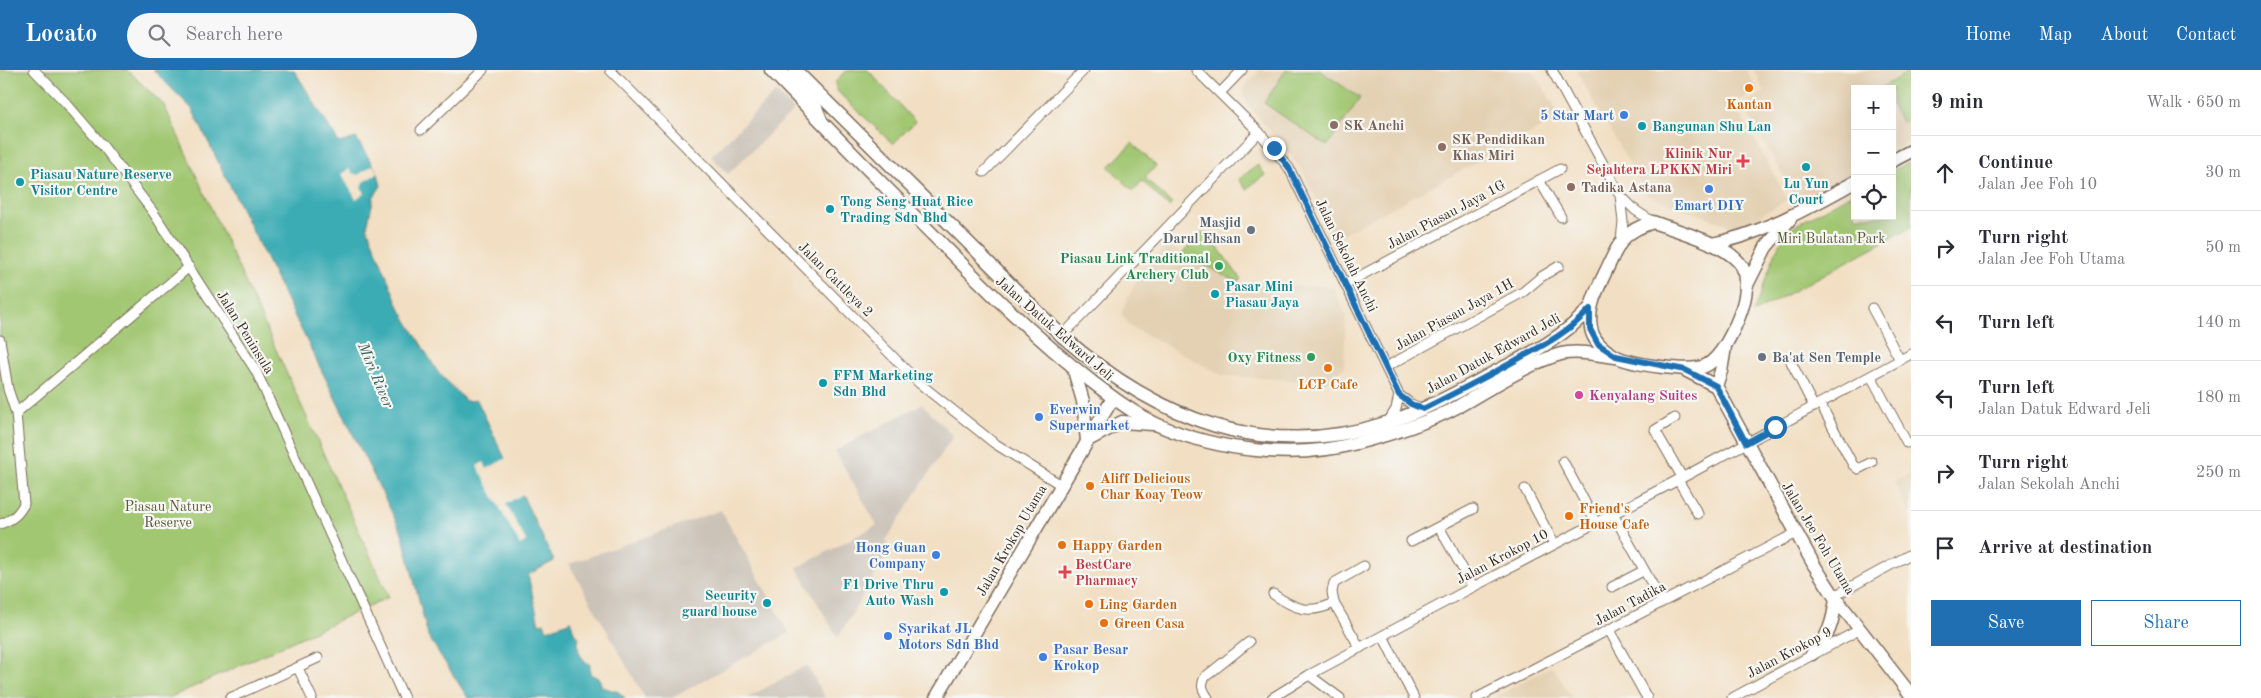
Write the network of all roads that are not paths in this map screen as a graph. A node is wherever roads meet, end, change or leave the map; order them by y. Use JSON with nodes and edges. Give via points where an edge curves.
{"nodes":[{"id":1,"x":34,"y":70,"type":"edge"},
{"id":2,"x":483,"y":70,"type":"edge"},
{"id":3,"x":610,"y":70,"type":"edge"},
{"id":4,"x":770,"y":70,"type":"edge"},
{"id":5,"x":781,"y":70,"type":"edge"},
{"id":6,"x":795,"y":70,"type":"edge"},
{"id":7,"x":1084,"y":70,"type":"edge"},
{"id":8,"x":1196,"y":70,"type":"edge"},
{"id":9,"x":1242,"y":70,"type":"edge"},
{"id":10,"x":1552,"y":70,"type":"edge"},
{"id":11,"x":1220,"y":93,"type":"junction"},
{"id":12,"x":825,"y":126,"type":"junction"},
{"id":13,"x":421,"y":130,"type":"dead end"},
{"id":14,"x":1259,"y":132,"type":"junction"},
{"id":15,"x":1911,"y":151,"type":"edge"},
{"id":16,"x":1896,"y":159,"type":"edge"},
{"id":17,"x":1560,"y":169,"type":"dead end"},
{"id":18,"x":984,"y":172,"type":"dead end"},
{"id":19,"x":1539,"y":180,"type":"junction"},
{"id":20,"x":1851,"y":184,"type":"edge"},
{"id":21,"x":1620,"y":195,"type":"junction"},
{"id":22,"x":1793,"y":215,"type":"junction"},
{"id":23,"x":1561,"y":217,"type":"dead end"},
{"id":24,"x":1652,"y":222,"type":"junction"},
{"id":25,"x":1621,"y":240,"type":"junction"},
{"id":26,"x":1712,"y":244,"type":"junction"},
{"id":27,"x":1559,"y":266,"type":"dead end"},
{"id":28,"x":189,"y":267,"type":"junction"},
{"id":29,"x":1346,"y":284,"type":"junction"},
{"id":30,"x":1746,"y":288,"type":"junction"},
{"id":31,"x":1872,"y":308,"type":"dead end"},
{"id":32,"x":1590,"y":309,"type":"junction"},
{"id":33,"x":1062,"y":336,"type":"junction"},
{"id":34,"x":0,"y":340,"type":"edge"},
{"id":35,"x":1725,"y":347,"type":"junction"},
{"id":36,"x":1911,"y":354,"type":"edge"},
{"id":37,"x":1616,"y":356,"type":"junction"},
{"id":38,"x":1900,"y":360,"type":"junction"},
{"id":39,"x":1791,"y":362,"type":"dead end"},
{"id":40,"x":1073,"y":367,"type":"junction"},
{"id":41,"x":1386,"y":367,"type":"junction"},
{"id":42,"x":1104,"y":370,"type":"junction"},
{"id":43,"x":1685,"y":370,"type":"junction"},
{"id":44,"x":1871,"y":376,"type":"junction"},
{"id":45,"x":1716,"y":386,"type":"junction"},
{"id":46,"x":4,"y":390,"type":"edge"},
{"id":47,"x":1138,"y":391,"type":"junction"},
{"id":48,"x":1399,"y":395,"type":"junction"},
{"id":49,"x":1114,"y":398,"type":"junction"},
{"id":50,"x":1817,"y":405,"type":"junction"},
{"id":51,"x":1423,"y":409,"type":"junction"},
{"id":52,"x":16,"y":413,"type":"junction"},
{"id":53,"x":1675,"y":418,"type":"dead end"},
{"id":54,"x":1388,"y":422,"type":"junction"},
{"id":55,"x":1158,"y":425,"type":"junction"},
{"id":56,"x":1087,"y":441,"type":"junction"},
{"id":57,"x":1746,"y":443,"type":"junction"},
{"id":58,"x":1907,"y":443,"type":"dead end"},
{"id":59,"x":1563,"y":461,"type":"dead end"},
{"id":60,"x":1872,"y":462,"type":"dead end"},
{"id":61,"x":1680,"y":479,"type":"junction"},
{"id":62,"x":1061,"y":485,"type":"junction"},
{"id":63,"x":1525,"y":489,"type":"dead end"},
{"id":64,"x":1472,"y":509,"type":"dead end"},
{"id":65,"x":1613,"y":514,"type":"junction"},
{"id":66,"x":1698,"y":514,"type":"dead end"},
{"id":67,"x":1596,"y":523,"type":"junction"},
{"id":68,"x":0,"y":524,"type":"edge"},
{"id":69,"x":1439,"y":528,"type":"junction"},
{"id":70,"x":1796,"y":533,"type":"junction"},
{"id":71,"x":1411,"y":541,"type":"dead end"},
{"id":72,"x":1554,"y":544,"type":"junction"},
{"id":73,"x":1911,"y":554,"type":"edge"},
{"id":74,"x":1364,"y":566,"type":"dead end"},
{"id":75,"x":1643,"y":571,"type":"junction"},
{"id":76,"x":1472,"y":587,"type":"junction"},
{"id":77,"x":1612,"y":587,"type":"dead end"},
{"id":78,"x":1273,"y":594,"type":"dead end"},
{"id":79,"x":1835,"y":598,"type":"junction"},
{"id":80,"x":1662,"y":602,"type":"junction"},
{"id":81,"x":1334,"y":603,"type":"junction"},
{"id":82,"x":1609,"y":630,"type":"junction"},
{"id":83,"x":1859,"y":630,"type":"junction"},
{"id":84,"x":1383,"y":636,"type":"junction"},
{"id":85,"x":1250,"y":642,"type":"dead end"},
{"id":86,"x":1360,"y":648,"type":"junction"},
{"id":87,"x":1812,"y":654,"type":"junction"},
{"id":88,"x":318,"y":658,"type":"dead end"},
{"id":89,"x":298,"y":668,"type":"junction"},
{"id":90,"x":1309,"y":676,"type":"junction"},
{"id":91,"x":1911,"y":695,"type":"edge"},
{"id":92,"x":230,"y":698,"type":"edge"},
{"id":93,"x":312,"y":698,"type":"edge"},
{"id":94,"x":404,"y":698,"type":"edge"},
{"id":95,"x":936,"y":698,"type":"edge"},
{"id":96,"x":1208,"y":698,"type":"edge"},
{"id":97,"x":1272,"y":698,"type":"edge"},
{"id":98,"x":1340,"y":698,"type":"edge"},
{"id":99,"x":1414,"y":698,"type":"edge"},
{"id":100,"x":1477,"y":698,"type":"edge"},
{"id":101,"x":1647,"y":698,"type":"edge"},
{"id":102,"x":1732,"y":698,"type":"edge"}],
"edges":[{"from":1,"to":28,"type":"street","name":"Jalan Peninsula","via":[[103,146],[153,212]]},
{"from":2,"to":13,"type":"street"},
{"from":3,"to":62,"type":"street","name":"Jalan Cattleya 2","via":[[920,383],[994,443]]},
{"from":4,"to":12,"type":"street","name":"Jalan Datuk Edward Jeli"},
{"from":5,"to":12,"type":"street","via":[[817,106]]},
{"from":6,"to":33,"type":"street","name":"Jalan Datuk Edward Jeli"},
{"from":7,"to":18,"type":"street"},
{"from":8,"to":11,"type":"street","name":"Jalan Sekolah Anchi"},
{"from":9,"to":11,"type":"street"},
{"from":10,"to":21,"type":"street"},
{"from":11,"to":14,"type":"street","name":"Jalan Sekolah Anchi"},
{"from":12,"to":40,"type":"street","name":"Jalan Datuk Edward Jeli","via":[[983,286]]},
{"from":14,"to":29,"type":"street","name":"Jalan Sekolah Anchi","via":[[1289,168]]},
{"from":14,"to":33,"type":"street"},
{"from":15,"to":16,"type":"street"},
{"from":17,"to":19,"type":"street","name":"Jalan Piasau Jaya 1G"},
{"from":19,"to":23,"type":"street"},
{"from":19,"to":29,"type":"street","name":"Jalan Piasau Jaya 1G"},
{"from":20,"to":22,"type":"street"},
{"from":21,"to":24,"type":"street"},
{"from":21,"to":25,"type":"street"},
{"from":22,"to":26,"type":"street","via":[[1733,240]]},
{"from":22,"to":30,"type":"street","via":[[1766,247]]},
{"from":24,"to":25,"type":"street","via":[[1635,228]]},
{"from":24,"to":26,"type":"street"},
{"from":25,"to":32,"type":"street"},
{"from":26,"to":30,"type":"street","via":[[1738,262],[1744,271]]},
{"from":27,"to":41,"type":"street","name":"Jalan Piasau Jaya 1H","via":[[1522,292]]},
{"from":28,"to":52,"type":"street"},
{"from":28,"to":94,"type":"street","name":"Jalan Peninsula","via":[[256,371]]},
{"from":29,"to":41,"type":"street","name":"Jalan Sekolah Anchi"},
{"from":30,"to":35,"type":"street"},
{"from":31,"to":38,"type":"street"},
{"from":32,"to":37,"type":"street","via":[[1590,329],[1598,344]]},
{"from":32,"to":51,"type":"street","name":"Jalan Datuk Edward Jeli","via":[[1561,336]]},
{"from":33,"to":42,"type":"street","name":"Jalan Datuk Edward Jeli"},
{"from":34,"to":46,"type":"street"},
{"from":35,"to":43,"type":"street","via":[[1706,365]]},
{"from":35,"to":45,"type":"street"},
{"from":36,"to":38,"type":"street","name":"Jalan Krokop 10"},
{"from":37,"to":43,"type":"street"},
{"from":37,"to":55,"type":"street","name":"Jalan Datuk Edward Jeli","via":[[1579,353],[1553,356],[1407,429],[1319,450],[1244,448],[1205,441]]},
{"from":38,"to":44,"type":"street","name":"Jalan Krokop 10"},
{"from":39,"to":50,"type":"street"},
{"from":40,"to":49,"type":"street","name":"Jalan Datuk Edward Jeli"},
{"from":40,"to":56,"type":"street","via":[[1083,402]]},
{"from":41,"to":48,"type":"street","name":"Jalan Sekolah Anchi"},
{"from":42,"to":47,"type":"street","name":"Jalan Datuk Edward Jeli"},
{"from":42,"to":49,"type":"street"},
{"from":43,"to":45,"type":"street"},
{"from":44,"to":50,"type":"street","name":"Jalan Krokop 10"},
{"from":44,"to":58,"type":"street"},
{"from":45,"to":57,"type":"street","name":"Jalan Jee Foh Utama"},
{"from":46,"to":52,"type":"street"},
{"from":47,"to":49,"type":"street"},
{"from":47,"to":54,"type":"street","name":"Jalan Datuk Edward Jeli","via":[[1201,422],[1267,437],[1306,438],[1361,430]]},
{"from":48,"to":51,"type":"street"},
{"from":48,"to":54,"type":"street","via":[[1396,409]]},
{"from":49,"to":55,"type":"street","name":"Jalan Datuk Edward Jeli"},
{"from":49,"to":56,"type":"street","name":"Jalan Krokop Utama"},
{"from":50,"to":57,"type":"street","name":"Jalan Krokop 10"},
{"from":50,"to":60,"type":"street","via":[[1856,468]]},
{"from":51,"to":54,"type":"street","name":"Jalan Datuk Edward Jeli"},
{"from":52,"to":68,"type":"street","via":[[24,504],[12,520]]},
{"from":53,"to":61,"type":"street","via":[[1655,430]]},
{"from":55,"to":56,"type":"street","via":[[1122,422]]},
{"from":56,"to":62,"type":"street","name":"Jalan Krokop Utama"},
{"from":57,"to":61,"type":"street","name":"Jalan Krokop 10"},
{"from":57,"to":70,"type":"street","name":"Jalan Jee Foh Utama"},
{"from":59,"to":67,"type":"street"},
{"from":61,"to":65,"type":"street","name":"Jalan Krokop 10"},
{"from":61,"to":66,"type":"street"},
{"from":62,"to":95,"type":"street","name":"Jalan Krokop Utama"},
{"from":63,"to":72,"type":"street"},
{"from":64,"to":69,"type":"street"},
{"from":65,"to":67,"type":"street","name":"Jalan Krokop 10"},
{"from":65,"to":75,"type":"street"},
{"from":67,"to":72,"type":"street","name":"Jalan Krokop 10"},
{"from":69,"to":71,"type":"street"},
{"from":69,"to":76,"type":"street"},
{"from":70,"to":79,"type":"street","name":"Jalan Jee Foh Utama"},
{"from":70,"to":80,"type":"street","name":"Jalan Tadika"},
{"from":72,"to":76,"type":"street","name":"Jalan Krokop 10"},
{"from":73,"to":79,"type":"street"},
{"from":74,"to":81,"type":"street","via":[[1334,583]]},
{"from":75,"to":77,"type":"street"},
{"from":75,"to":80,"type":"street"},
{"from":76,"to":84,"type":"street","name":"Jalan Krokop 10"},
{"from":78,"to":81,"type":"street","via":[[1302,609],[1322,608]]},
{"from":79,"to":83,"type":"street","name":"Jalan Jee Foh Utama"},
{"from":79,"to":87,"type":"street","via":[[1831,628]]},
{"from":80,"to":82,"type":"street","name":"Jalan Tadika"},
{"from":81,"to":86,"type":"street"},
{"from":82,"to":100,"type":"street","name":"Jalan Tadika"},
{"from":82,"to":101,"type":"street"},
{"from":83,"to":87,"type":"street","name":"Jalan Krokop 9"},
{"from":83,"to":91,"type":"street","name":"Jalan Jee Foh Utama"},
{"from":84,"to":86,"type":"street","name":"Jalan Krokop 10"},
{"from":84,"to":99,"type":"street"},
{"from":85,"to":96,"type":"street","via":[[1205,677],[1203,691]]},
{"from":86,"to":90,"type":"street","name":"Jalan Krokop 10"},
{"from":87,"to":102,"type":"street","name":"Jalan Krokop 9"},
{"from":88,"to":89,"type":"street"},
{"from":89,"to":92,"type":"street"},
{"from":89,"to":93,"type":"street"},
{"from":90,"to":97,"type":"street","name":"Jalan Krokop 10"},
{"from":90,"to":98,"type":"street"}]}
